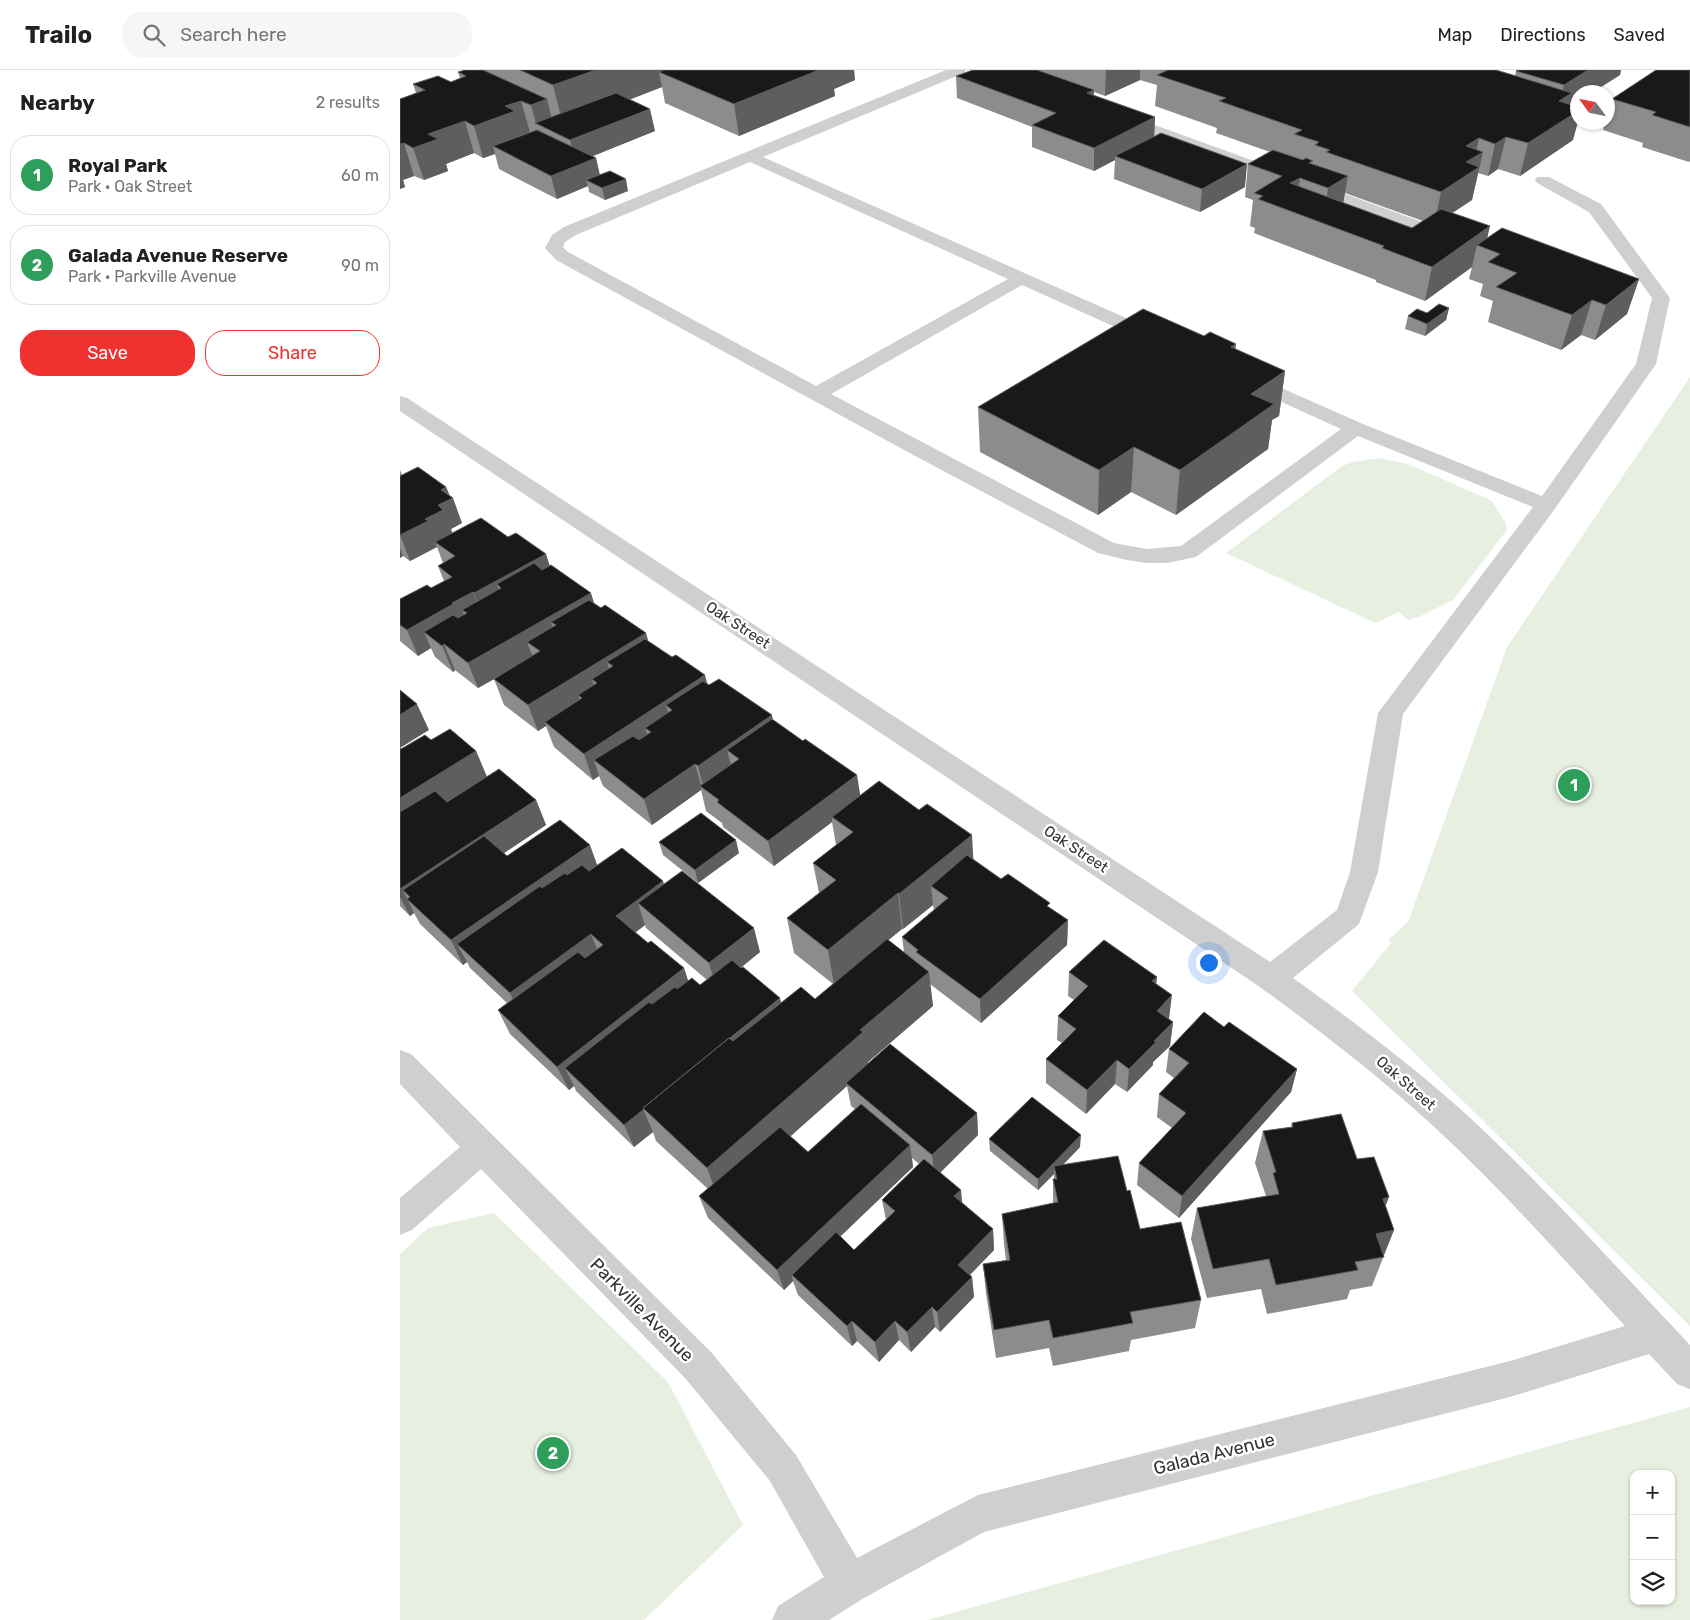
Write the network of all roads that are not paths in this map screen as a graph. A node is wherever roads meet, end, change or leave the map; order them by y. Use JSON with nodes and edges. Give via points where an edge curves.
{"nodes":[{"id":1,"x":959,"y":70,"type":"edge"},
{"id":2,"x":1106,"y":112,"type":"edge"},
{"id":3,"x":751,"y":157,"type":"junction"},
{"id":4,"x":1543,"y":180,"type":"dead end"},
{"id":5,"x":1471,"y":245,"type":"edge"},
{"id":6,"x":1022,"y":278,"type":"junction"},
{"id":7,"x":1629,"y":284,"type":"edge"},
{"id":8,"x":1653,"y":285,"type":"junction"},
{"id":9,"x":1167,"y":343,"type":"edge"},
{"id":10,"x":1230,"y":371,"type":"edge"},
{"id":11,"x":817,"y":394,"type":"junction"},
{"id":12,"x":400,"y":402,"type":"edge"},
{"id":13,"x":1356,"y":428,"type":"junction"},
{"id":14,"x":1546,"y":505,"type":"junction"},
{"id":15,"x":1271,"y":978,"type":"junction"},
{"id":16,"x":400,"y":1063,"type":"edge"},
{"id":17,"x":482,"y":1148,"type":"junction"},
{"id":18,"x":400,"y":1219,"type":"edge"},
{"id":19,"x":1656,"y":1334,"type":"junction"},
{"id":20,"x":1690,"y":1371,"type":"edge"},
{"id":21,"x":850,"y":1584,"type":"junction"},
{"id":22,"x":792,"y":1620,"type":"edge"},
{"id":23,"x":829,"y":1620,"type":"edge"}],
"edges":[{"from":1,"to":3,"type":"street"},
{"from":2,"to":5,"type":"street"},
{"from":3,"to":6,"type":"street"},
{"from":3,"to":11,"type":"street","via":[[570,231],[558,239],[554,248],[562,256]]},
{"from":4,"to":8,"type":"street","via":[[1595,208]]},
{"from":6,"to":9,"type":"street"},
{"from":6,"to":11,"type":"street"},
{"from":7,"to":8,"type":"street"},
{"from":8,"to":14,"type":"street","via":[[1661,298],[1646,364]]},
{"from":10,"to":13,"type":"street"},
{"from":11,"to":13,"type":"street","via":[[1106,548],[1137,556],[1172,556],[1188,552]]},
{"from":12,"to":15,"type":"street","name":"Oak Street"},
{"from":13,"to":14,"type":"street"},
{"from":14,"to":15,"type":"street","via":[[1392,713],[1364,872],[1349,916]]},
{"from":15,"to":19,"type":"street","name":"Oak Street","via":[[1363,1046],[1456,1126],[1537,1205]]},
{"from":16,"to":17,"type":"street","name":"Parkville Avenue"},
{"from":17,"to":18,"type":"street"},
{"from":17,"to":21,"type":"street","name":"Parkville Avenue","via":[[698,1365],[783,1468]]},
{"from":19,"to":20,"type":"street","name":"Oak Street"},
{"from":19,"to":21,"type":"street","name":"Galada Avenue","via":[[1510,1379],[978,1514]]},
{"from":21,"to":22,"type":"street","name":"Galada Avenue"},
{"from":21,"to":23,"type":"street"}]}
